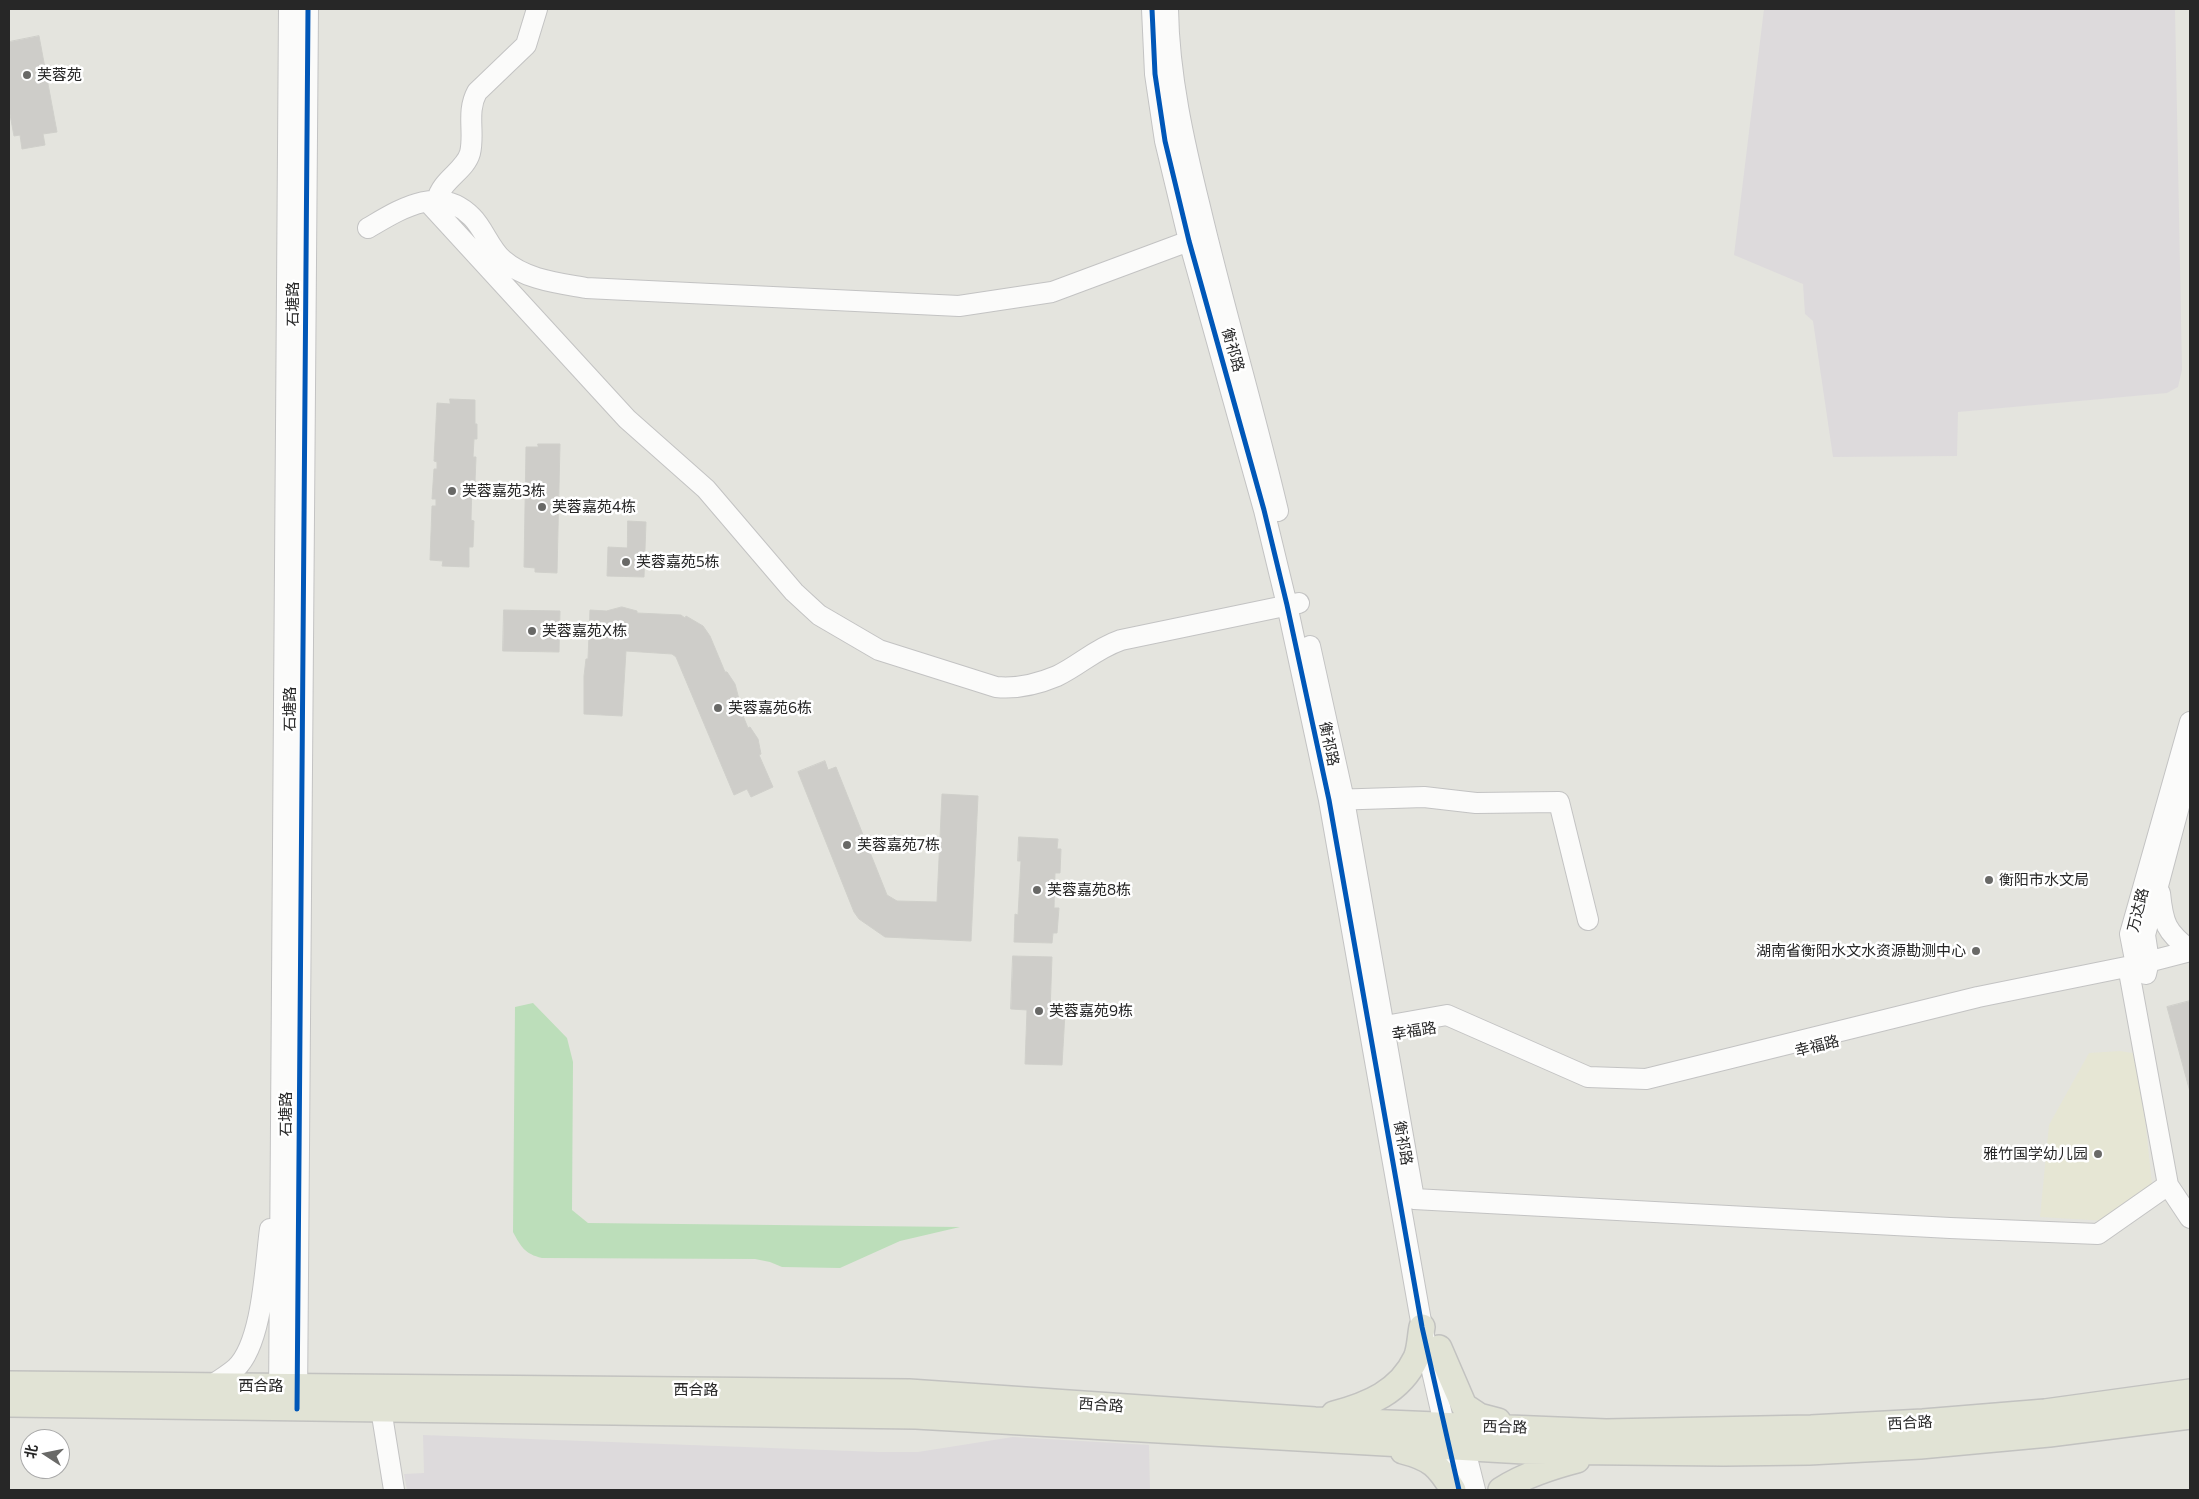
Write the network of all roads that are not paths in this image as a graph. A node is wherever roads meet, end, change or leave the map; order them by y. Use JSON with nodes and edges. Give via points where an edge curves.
{"nodes":[{"id":1,"x":289,"y":9,"type":"edge"},
{"id":2,"x":308,"y":9,"type":"edge"},
{"id":3,"x":537,"y":9,"type":"edge"},
{"id":4,"x":1152,"y":9,"type":"edge"},
{"id":5,"x":1168,"y":9,"type":"edge"},
{"id":6,"x":432,"y":201,"type":"junction"},
{"id":7,"x":368,"y":228,"type":"dead end"},
{"id":8,"x":1189,"y":241,"type":"junction"},
{"id":9,"x":1293,"y":604,"type":"junction"},
{"id":10,"x":2190,"y":722,"type":"edge"},
{"id":11,"x":2190,"y":765,"type":"edge"},
{"id":12,"x":1336,"y":800,"type":"junction"},
{"id":13,"x":2159,"y":881,"type":"junction"},
{"id":14,"x":1588,"y":920,"type":"dead end"},
{"id":15,"x":2130,"y":934,"type":"junction"},
{"id":16,"x":2190,"y":951,"type":"edge"},
{"id":17,"x":2190,"y":962,"type":"edge"},
{"id":18,"x":2140,"y":969,"type":"junction"},
{"id":19,"x":2100,"y":972,"type":"junction"},
{"id":20,"x":1381,"y":1032,"type":"junction"},
{"id":21,"x":282,"y":1135,"type":"junction"},
{"id":22,"x":2168,"y":1185,"type":"junction"},
{"id":23,"x":1414,"y":1199,"type":"junction"},
{"id":24,"x":2190,"y":1218,"type":"edge"},
{"id":25,"x":1422,"y":1327,"type":"junction"},
{"id":26,"x":1439,"y":1348,"type":"junction"},
{"id":27,"x":9,"y":1384,"type":"edge"},
{"id":28,"x":211,"y":1386,"type":"junction"},
{"id":29,"x":2190,"y":1392,"type":"edge"},
{"id":30,"x":288,"y":1398,"type":"junction"},
{"id":31,"x":9,"y":1404,"type":"edge"},
{"id":32,"x":381,"y":1409,"type":"junction"},
{"id":33,"x":2190,"y":1416,"type":"edge"},
{"id":34,"x":1315,"y":1420,"type":"junction"},
{"id":35,"x":1525,"y":1428,"type":"junction"},
{"id":36,"x":1454,"y":1436,"type":"junction"},
{"id":37,"x":1369,"y":1442,"type":"junction"},
{"id":38,"x":1606,"y":1452,"type":"junction"},
{"id":39,"x":394,"y":1490,"type":"edge"},
{"id":40,"x":1453,"y":1490,"type":"edge"},
{"id":41,"x":1459,"y":1490,"type":"edge"},
{"id":42,"x":1475,"y":1490,"type":"edge"},
{"id":43,"x":1501,"y":1490,"type":"edge"}],
"edges":[{"from":1,"to":21,"type":"street","name":"石塘路"},
{"from":2,"to":30,"type":"street","name":"石塘路"},
{"from":3,"to":6,"type":"street","via":[[526,44],[477,92],[472,102],[470,153]]},
{"from":4,"to":8,"type":"street","name":"衡祁路","via":[[1155,74],[1165,141]]},
{"from":5,"to":9,"type":"street","name":"衡祁路","via":[[1183,138],[1277,504]]},
{"from":6,"to":7,"type":"street","via":[[409,205]]},
{"from":6,"to":8,"type":"street","via":[[460,207],[472,217],[503,260],[525,273],[546,281],[586,288],[960,306],[1052,292]]},
{"from":6,"to":9,"type":"street","via":[[627,420],[706,489],[794,592],[819,615],[879,650],[996,687],[1015,688],[1056,676],[1102,646],[1121,640]]},
{"from":8,"to":9,"type":"street","name":"衡祁路"},
{"from":9,"to":12,"type":"street","name":"衡祁路"},
{"from":10,"to":15,"type":"street","name":"万达路"},
{"from":11,"to":13,"type":"street","name":"万达路"},
{"from":12,"to":14,"type":"street","via":[[1424,797],[1476,803],[1559,802]]},
{"from":12,"to":20,"type":"street","name":"衡祁路"},
{"from":13,"to":16,"type":"street","via":[[2163,918],[2174,938]]},
{"from":13,"to":18,"type":"street","name":"万达路"},
{"from":15,"to":18,"type":"street","name":"万达路"},
{"from":15,"to":19,"type":"street","via":[[2122,954]]},
{"from":16,"to":18,"type":"street","name":"幸福路"},
{"from":17,"to":18,"type":"street","name":"幸福路"},
{"from":18,"to":19,"type":"street","name":"幸福路"},
{"from":18,"to":20,"type":"street","name":"幸福路","via":[[1644,1088],[1585,1086],[1446,1026]]},
{"from":18,"to":22,"type":"street"},
{"from":19,"to":20,"type":"street","name":"幸福路","via":[[1978,997],[1646,1079],[1588,1077],[1447,1015]]},
{"from":20,"to":23,"type":"street","name":"衡祁路"},
{"from":20,"to":25,"type":"street","name":"衡祁路"},
{"from":21,"to":28,"type":"street","via":[[252,1342],[237,1367]]},
{"from":21,"to":30,"type":"street","name":"石塘路"},
{"from":22,"to":23,"type":"street","via":[[2098,1234]]},
{"from":22,"to":24,"type":"street"},
{"from":23,"to":26,"type":"street","name":"衡祁路"},
{"from":25,"to":34,"type":"main road","via":[[1417,1357],[1406,1374],[1384,1396],[1364,1406]]},
{"from":25,"to":36,"type":"street","name":"衡祁路"},
{"from":26,"to":35,"type":"main road","via":[[1464,1406],[1479,1416]]},
{"from":26,"to":36,"type":"street","name":"衡祁路"},
{"from":27,"to":28,"type":"main road","name":"西合路"},
{"from":28,"to":30,"type":"main road","name":"西合路"},
{"from":29,"to":35,"type":"main road","name":"西合路","via":[[2044,1412],[1923,1422],[1635,1431]]},
{"from":30,"to":31,"type":"main road","name":"西合路"},
{"from":30,"to":32,"type":"main road","name":"西合路"},
{"from":30,"to":34,"type":"main road","name":"西合路","via":[[909,1392]]},
{"from":32,"to":37,"type":"main road","name":"西合路","via":[[916,1416]]},
{"from":32,"to":39,"type":"street"},
{"from":33,"to":38,"type":"main road","name":"西合路","via":[[1920,1446],[1790,1452]]},
{"from":34,"to":36,"type":"main road","name":"西合路"},
{"from":35,"to":36,"type":"main road","name":"西合路"},
{"from":36,"to":37,"type":"main road","name":"西合路"},
{"from":36,"to":38,"type":"main road","name":"西合路"},
{"from":36,"to":41,"type":"street","name":"衡祁路"},
{"from":36,"to":42,"type":"street","name":"衡祁路"},
{"from":37,"to":40,"type":"main road","via":[[1423,1456],[1442,1472]]},
{"from":38,"to":43,"type":"main road","via":[[1549,1467]]}]}
